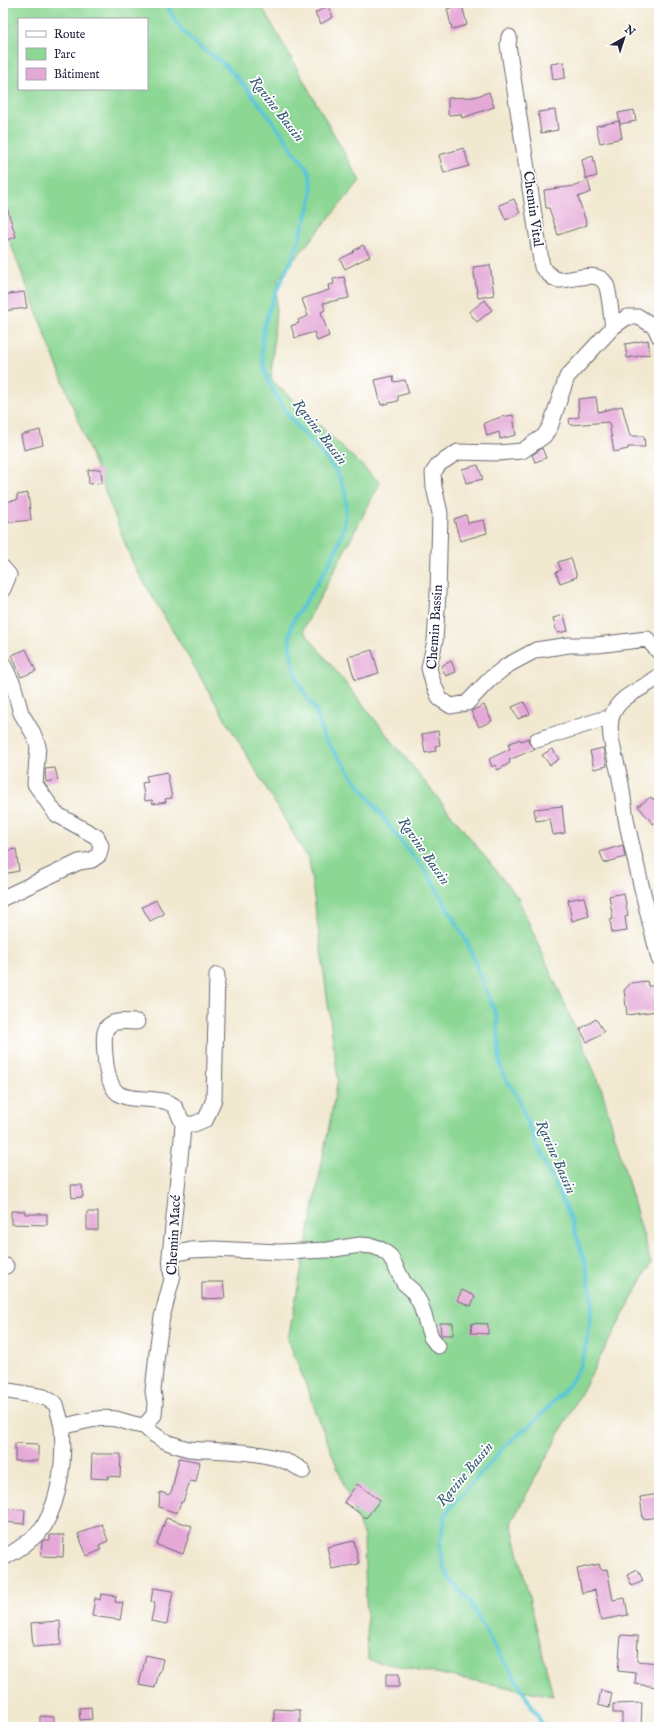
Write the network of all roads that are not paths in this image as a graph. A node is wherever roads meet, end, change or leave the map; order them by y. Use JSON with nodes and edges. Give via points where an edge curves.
{"nodes":[{"id":1,"x":509,"y":37,"type":"dead end"},
{"id":2,"x":613,"y":327,"type":"junction"},
{"id":3,"x":659,"y":336,"type":"edge"},
{"id":4,"x":3,"y":568,"type":"edge"},
{"id":5,"x":3,"y":589,"type":"edge"},
{"id":6,"x":659,"y":652,"type":"edge"},
{"id":7,"x":3,"y":664,"type":"edge"},
{"id":8,"x":659,"y":676,"type":"edge"},
{"id":9,"x":611,"y":719,"type":"junction"},
{"id":10,"x":536,"y":740,"type":"dead end"},
{"id":11,"x":3,"y":898,"type":"edge"},
{"id":12,"x":659,"y":959,"type":"edge"},
{"id":13,"x":217,"y":975,"type":"dead end"},
{"id":14,"x":136,"y":1022,"type":"dead end"},
{"id":15,"x":183,"y":1124,"type":"junction"},
{"id":16,"x":170,"y":1255,"type":"junction"},
{"id":17,"x":438,"y":1346,"type":"dead end"},
{"id":18,"x":3,"y":1390,"type":"edge"},
{"id":19,"x":144,"y":1426,"type":"junction"},
{"id":20,"x":62,"y":1427,"type":"junction"},
{"id":21,"x":302,"y":1471,"type":"dead end"},
{"id":22,"x":3,"y":1558,"type":"edge"}],
"edges":[{"from":1,"to":2,"type":"street","name":"Chemin Vital","via":[[508,45],[542,267],[557,280],[592,275],[602,279],[606,286]]},
{"from":2,"to":3,"type":"street","via":[[626,317],[639,317],[655,327]]},
{"from":2,"to":6,"type":"street","name":"Chemin Bassin","via":[[567,377],[550,427],[544,436],[522,451],[458,452],[439,464],[433,473],[440,513],[435,641],[430,668],[440,699],[451,706],[467,702],[508,664],[536,650],[569,644],[597,645],[647,639]]},
{"from":4,"to":5,"type":"street","via":[[9,575]]},
{"from":7,"to":11,"type":"street","via":[[13,684],[21,713],[38,746],[35,784],[56,814],[97,837],[101,846],[99,855],[92,860],[79,862]]},
{"from":8,"to":9,"type":"street","via":[[623,701]]},
{"from":9,"to":10,"type":"street","via":[[603,719]]},
{"from":9,"to":12,"type":"street","via":[[610,728],[621,780],[626,822]]},
{"from":13,"to":15,"type":"street","via":[[214,1099],[206,1119],[194,1124]]},
{"from":14,"to":15,"type":"street","via":[[118,1022],[106,1028],[104,1048],[111,1086],[115,1092],[126,1097],[160,1100],[172,1104]]},
{"from":15,"to":16,"type":"street","name":"Chemin Macé"},
{"from":16,"to":17,"type":"street","via":[[191,1250],[280,1252],[373,1246],[390,1256],[404,1283],[413,1291],[420,1303],[431,1337]]},
{"from":16,"to":19,"type":"street","name":"Chemin Macé","via":[[172,1279],[158,1344],[153,1391],[154,1415]]},
{"from":18,"to":20,"type":"street","via":[[44,1397],[56,1404]]},
{"from":19,"to":20,"type":"street","via":[[115,1419],[94,1419]]},
{"from":19,"to":21,"type":"street","via":[[161,1441],[177,1446],[266,1455],[291,1463]]},
{"from":20,"to":22,"type":"street","via":[[63,1461],[55,1502],[44,1528]]}]}
